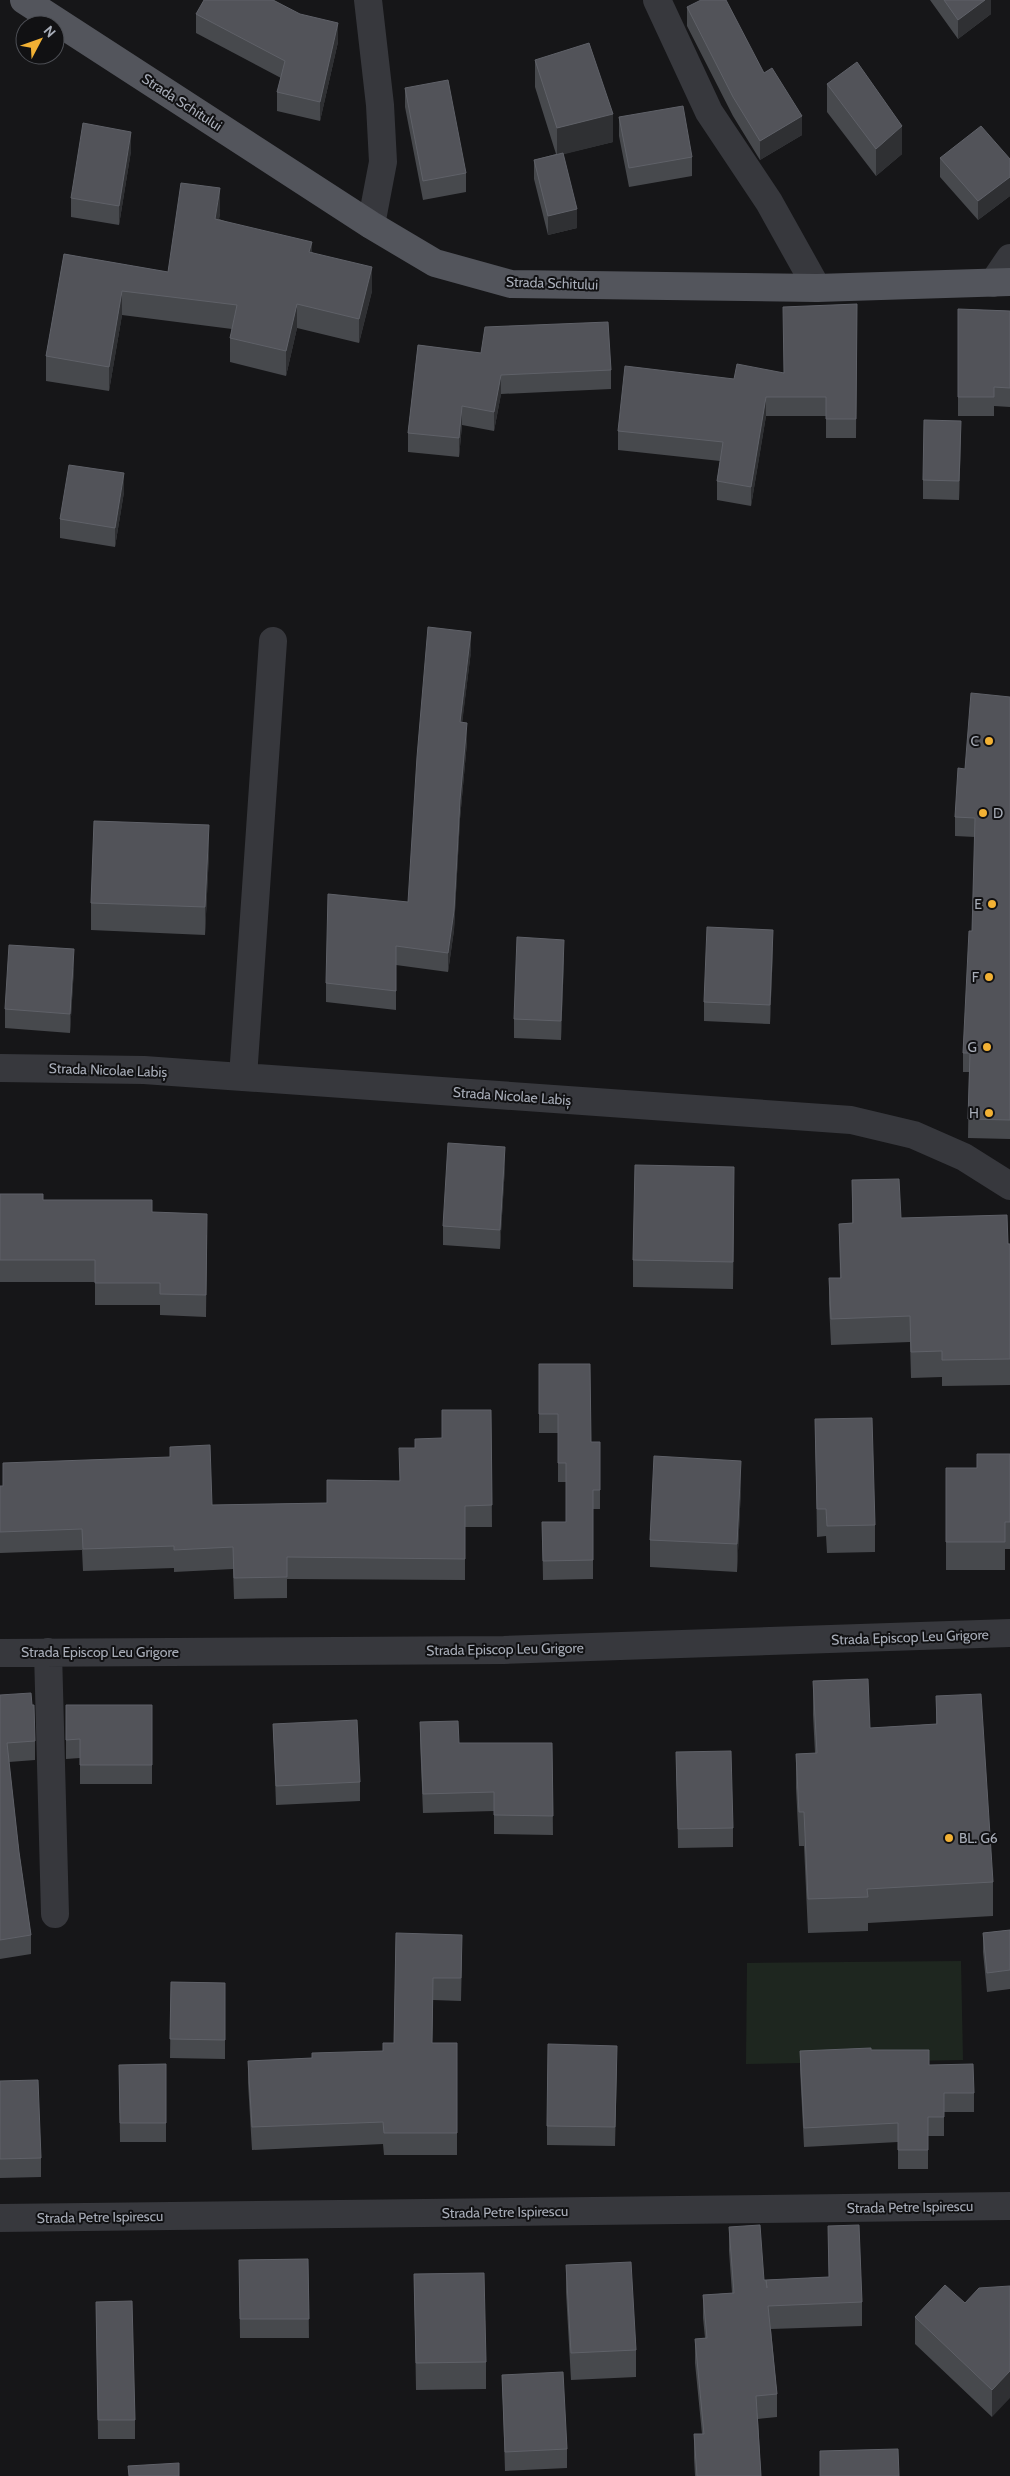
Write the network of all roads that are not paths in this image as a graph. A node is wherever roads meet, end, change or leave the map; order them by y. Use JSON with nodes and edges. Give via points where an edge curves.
{"nodes":[{"id":1,"x":24,"y":0,"type":"edge"},
{"id":2,"x":368,"y":0,"type":"edge"},
{"id":3,"x":657,"y":0,"type":"edge"},
{"id":4,"x":370,"y":225,"type":"junction"},
{"id":5,"x":1010,"y":258,"type":"edge"},
{"id":6,"x":1001,"y":282,"type":"edge"},
{"id":7,"x":817,"y":288,"type":"junction"},
{"id":8,"x":273,"y":641,"type":"dead end"},
{"id":9,"x":0,"y":1068,"type":"edge"},
{"id":10,"x":243,"y":1077,"type":"junction"},
{"id":11,"x":1010,"y":1186,"type":"edge"},
{"id":12,"x":1010,"y":1634,"type":"edge"},
{"id":13,"x":48,"y":1652,"type":"junction"},
{"id":14,"x":0,"y":1653,"type":"edge"},
{"id":15,"x":55,"y":1914,"type":"dead end"},
{"id":16,"x":1010,"y":2206,"type":"edge"},
{"id":17,"x":0,"y":2218,"type":"edge"}],
"edges":[{"from":1,"to":4,"type":"main road","name":"Strada Schitului"},
{"from":2,"to":4,"type":"street","via":[[383,162]]},
{"from":3,"to":7,"type":"street","via":[[709,112],[769,202]]},
{"from":4,"to":7,"type":"main road","name":"Strada Schitului","via":[[435,263],[511,284]]},
{"from":5,"to":6,"type":"street"},
{"from":6,"to":7,"type":"main road","name":"Strada Schitului"},
{"from":8,"to":10,"type":"street"},
{"from":9,"to":10,"type":"street","name":"Strada Nicolae Labiș","via":[[144,1070]]},
{"from":10,"to":11,"type":"street","name":"Strada Nicolae Labiș","via":[[851,1120],[914,1136],[964,1157]]},
{"from":12,"to":13,"type":"street","name":"Strada Episcop Leu Grigore","via":[[504,1650]]},
{"from":13,"to":14,"type":"street","name":"Strada Episcop Leu Grigore"},
{"from":13,"to":15,"type":"street"},
{"from":16,"to":17,"type":"street","name":"Strada Petre Ispirescu"}]}
